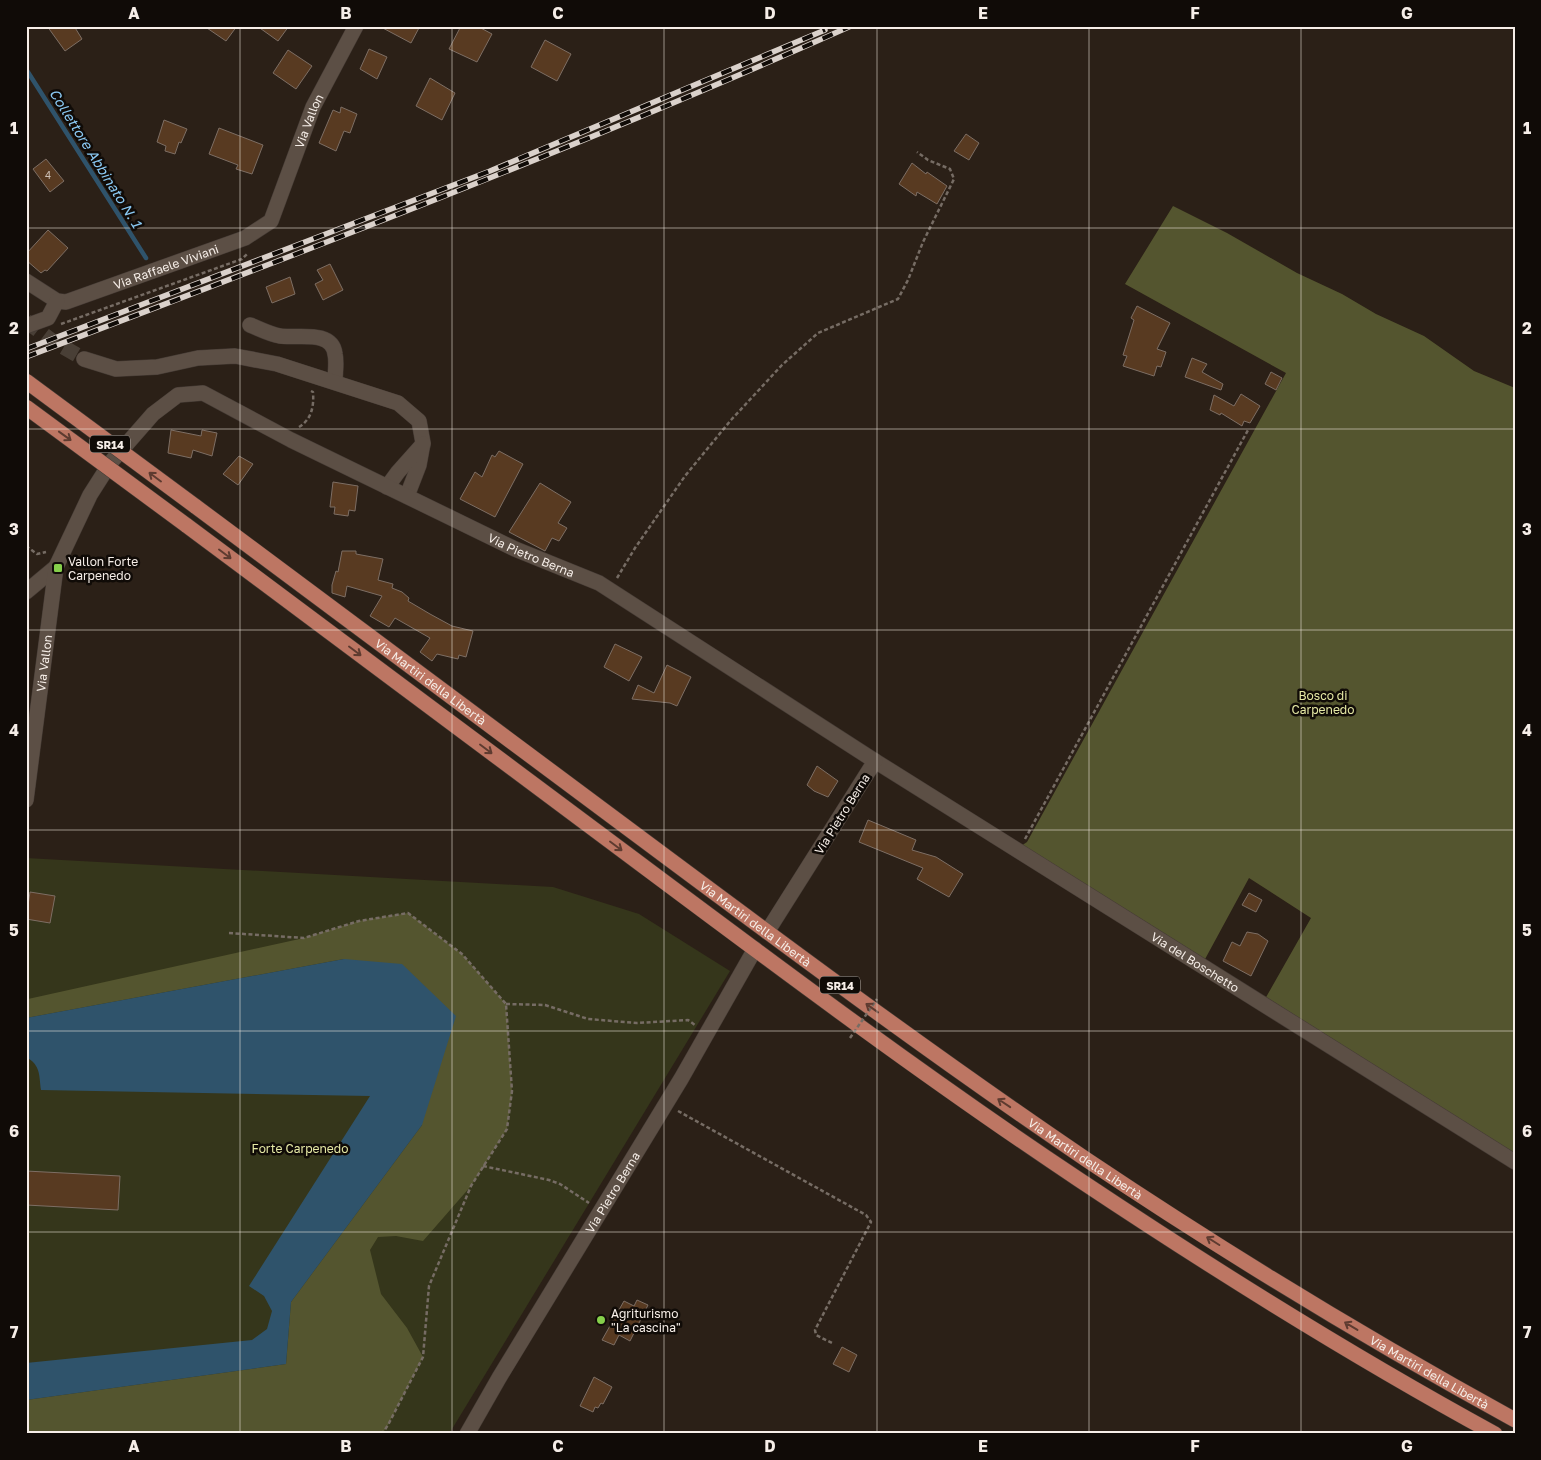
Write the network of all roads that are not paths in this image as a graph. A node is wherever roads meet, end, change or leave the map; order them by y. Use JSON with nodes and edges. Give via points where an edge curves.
{"nodes":[{"id":1,"x":356,"y":26,"type":"edge"},
{"id":2,"x":271,"y":220,"type":"joint"},
{"id":3,"x":26,"y":281,"type":"edge"},
{"id":4,"x":57,"y":301,"type":"junction"},
{"id":5,"x":250,"y":325,"type":"dead end"},
{"id":6,"x":26,"y":326,"type":"edge"},
{"id":7,"x":84,"y":359,"type":"tunnel mouth"},
{"id":8,"x":26,"y":381,"type":"edge"},
{"id":9,"x":335,"y":382,"type":"junction"},
{"id":10,"x":26,"y":407,"type":"edge"},
{"id":11,"x":424,"y":443,"type":"junction"},
{"id":12,"x":387,"y":486,"type":"junction"},
{"id":13,"x":407,"y":496,"type":"junction"},
{"id":14,"x":56,"y":566,"type":"junction"},
{"id":15,"x":26,"y":592,"type":"edge"},
{"id":16,"x":875,"y":761,"type":"junction"},
{"id":17,"x":26,"y":800,"type":"edge"},
{"id":18,"x":767,"y":932,"type":"junction"},
{"id":19,"x":755,"y":949,"type":"junction"},
{"id":20,"x":1515,"y":1162,"type":"edge"},
{"id":21,"x":1515,"y":1420,"type":"edge"},
{"id":22,"x":467,"y":1434,"type":"edge"},
{"id":23,"x":1495,"y":1434,"type":"edge"}],
"edges":[{"from":1,"to":2,"type":"street","name":"Via Vallon","via":[[313,107]]},
{"from":2,"to":4,"type":"street","name":"Via Raffaele Viviani","via":[[236,242],[66,302]]},
{"from":3,"to":4,"type":"street"},
{"from":4,"to":6,"type":"street","via":[[48,318]]},
{"from":5,"to":9,"type":"street","via":[[281,336],[314,336],[328,341],[336,352]]},
{"from":7,"to":9,"type":"street","via":[[116,369],[235,356],[277,364]]},
{"from":18,"to":8,"type":"main road","name":"Via Martiri della Libertà","number":"SR14","one_way":true,"bridge":true},
{"from":9,"to":11,"type":"street","via":[[398,403],[419,421]]},
{"from":10,"to":19,"type":"main road","name":"Via Martiri della Libertà","number":"SR14","one_way":true,"bridge":true},
{"from":11,"to":12,"type":"street"},
{"from":11,"to":13,"type":"street"},
{"from":12,"to":13,"type":"street","name":"Via Pietro Berna"},
{"from":12,"to":14,"type":"street","name":"Via Pietro Berna","via":[[203,393],[178,395],[153,414],[110,462],[90,495]]},
{"from":13,"to":16,"type":"street","name":"Via Pietro Berna","via":[[515,549],[599,583]]},
{"from":14,"to":15,"type":"street"},
{"from":14,"to":17,"type":"street","name":"Via Vallon"},
{"from":16,"to":18,"type":"street","name":"Via Pietro Berna"},
{"from":16,"to":20,"type":"street","name":"Via del Boschetto"},
{"from":21,"to":18,"type":"main road","name":"Via Martiri della Libertà","number":"SR14","one_way":true,"via":[[1282,1285],[1105,1171]]},
{"from":19,"to":22,"type":"street","name":"Via Pietro Berna","via":[[666,1104]]},
{"from":19,"to":23,"type":"main road","name":"Via Martiri della Libertà","number":"SR14","via":[[1077,1179],[1271,1303]]}]}
